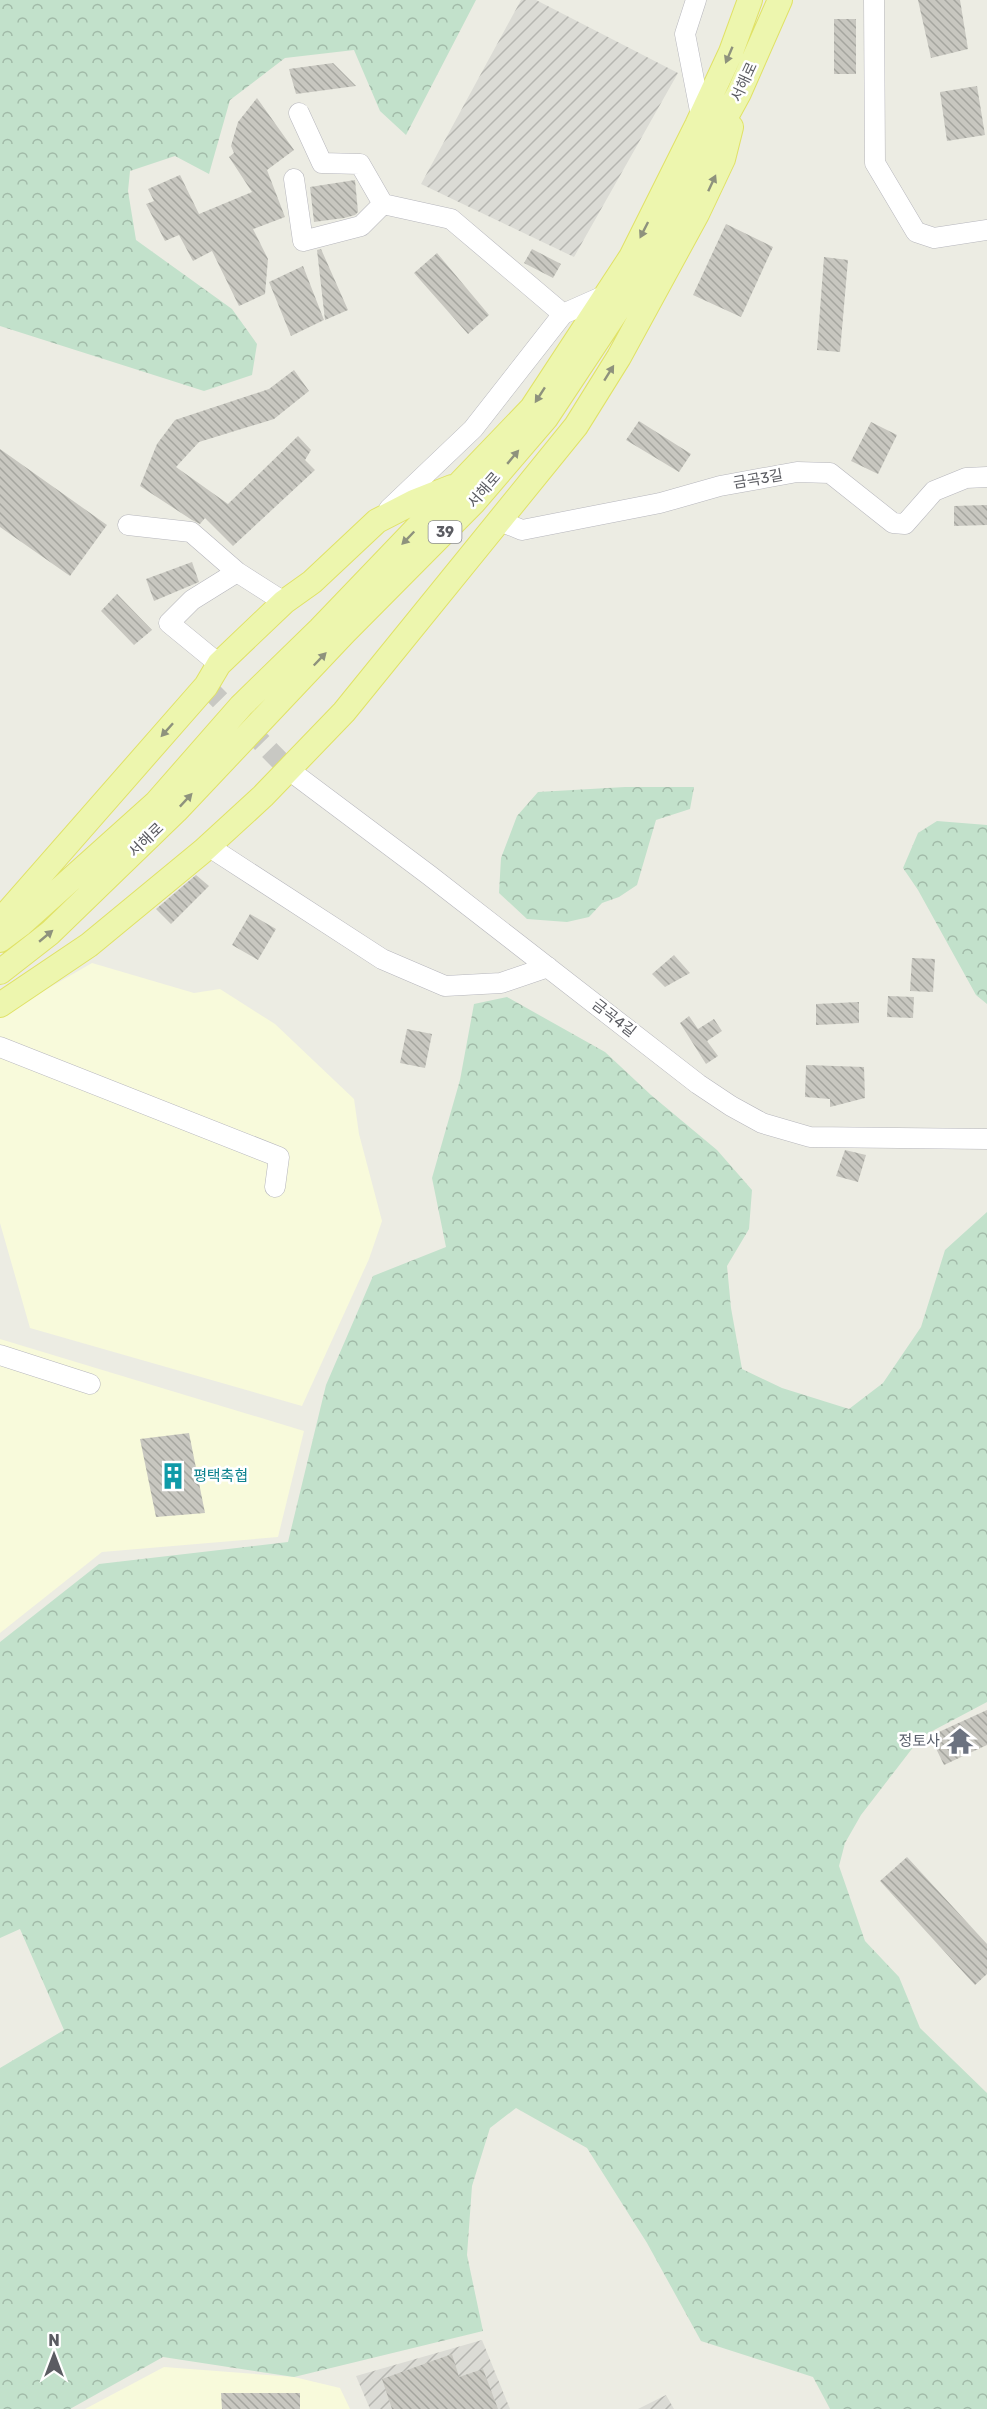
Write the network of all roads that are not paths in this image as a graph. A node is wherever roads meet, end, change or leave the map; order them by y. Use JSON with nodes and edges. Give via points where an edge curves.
{"nodes":[{"id":1,"x":696,"y":0,"type":"edge"},
{"id":2,"x":750,"y":0,"type":"edge"},
{"id":3,"x":780,"y":0,"type":"edge"},
{"id":4,"x":874,"y":0,"type":"edge"},
{"id":5,"x":739,"y":93,"type":"junction"},
{"id":6,"x":298,"y":113,"type":"dead end"},
{"id":7,"x":701,"y":116,"type":"junction"},
{"id":8,"x":294,"y":179,"type":"dead end"},
{"id":9,"x":383,"y":204,"type":"junction"},
{"id":10,"x":987,"y":230,"type":"edge"},
{"id":11,"x":606,"y":295,"type":"junction"},
{"id":12,"x":563,"y":314,"type":"junction"},
{"id":13,"x":987,"y":477,"type":"edge"},
{"id":14,"x":459,"y":484,"type":"junction"},
{"id":15,"x":376,"y":521,"type":"junction"},
{"id":16,"x":500,"y":521,"type":"junction"},
{"id":17,"x":128,"y":525,"type":"dead end"},
{"id":18,"x":237,"y":572,"type":"junction"},
{"id":19,"x":284,"y":602,"type":"junction"},
{"id":20,"x":219,"y":664,"type":"junction"},
{"id":21,"x":289,"y":770,"type":"junction"},
{"id":22,"x":208,"y":846,"type":"junction"},
{"id":23,"x":0,"y":921,"type":"edge"},
{"id":24,"x":0,"y":940,"type":"edge"},
{"id":25,"x":548,"y":967,"type":"junction"},
{"id":26,"x":0,"y":972,"type":"edge"},
{"id":27,"x":0,"y":1005,"type":"edge"},
{"id":28,"x":0,"y":1047,"type":"edge"},
{"id":29,"x":987,"y":1139,"type":"edge"},
{"id":30,"x":275,"y":1187,"type":"dead end"},
{"id":31,"x":0,"y":1355,"type":"edge"},
{"id":32,"x":90,"y":1384,"type":"dead end"}],
"edges":[{"from":1,"to":7,"type":"street","via":[[685,34]]},
{"from":2,"to":7,"type":"main road","name":"서해로","number":"39","one_way":true},
{"from":3,"to":5,"type":"main road","name":"서해로","number":"39"},
{"from":4,"to":10,"type":"street","via":[[875,164],[916,232],[934,238]]},
{"from":16,"to":5,"type":"main road","one_way":true,"via":[[576,426],[619,357],[718,168]]},
{"from":26,"to":5,"type":"main road","name":"서해로","number":"39","one_way":true,"via":[[50,933],[176,812],[474,502],[546,418],[636,282]]},
{"from":6,"to":9,"type":"street","via":[[322,164],[360,164]]},
{"from":7,"to":11,"type":"main road","name":"서해로","number":"39","one_way":true,"via":[[631,257]]},
{"from":8,"to":9,"type":"street","via":[[303,241],[361,226]]},
{"from":9,"to":12,"type":"street","via":[[451,219]]},
{"from":11,"to":12,"type":"street"},
{"from":11,"to":14,"type":"main road","name":"서해로","number":"39","one_way":true,"via":[[532,408]]},
{"from":12,"to":15,"type":"street","via":[[473,429]]},
{"from":13,"to":16,"type":"street","name":"금곡3길","via":[[966,478],[934,491],[905,524],[892,523],[830,473],[797,472],[522,530]]},
{"from":14,"to":15,"type":"main road"},
{"from":14,"to":24,"type":"main road","name":"서해로","number":"39","one_way":true,"via":[[241,706],[156,803]]},
{"from":15,"to":19,"type":"main road","via":[[312,582]]},
{"from":16,"to":21,"type":"main road","via":[[344,712]]},
{"from":17,"to":18,"type":"street","via":[[191,532]]},
{"from":18,"to":19,"type":"street"},
{"from":18,"to":20,"type":"street","via":[[192,600],[169,623]]},
{"from":19,"to":20,"type":"main road"},
{"from":20,"to":23,"type":"main road","one_way":true,"via":[[206,686]]},
{"from":21,"to":22,"type":"main road"},
{"from":21,"to":25,"type":"street","name":"금곡4길"},
{"from":22,"to":25,"type":"street","via":[[381,959],[445,986],[501,983]]},
{"from":22,"to":27,"type":"main road","via":[[89,945]]},
{"from":25,"to":29,"type":"street","name":"금곡4길","via":[[698,1084],[762,1123],[810,1137]]},
{"from":28,"to":30,"type":"street","via":[[279,1157]]},
{"from":31,"to":32,"type":"street"}]}
